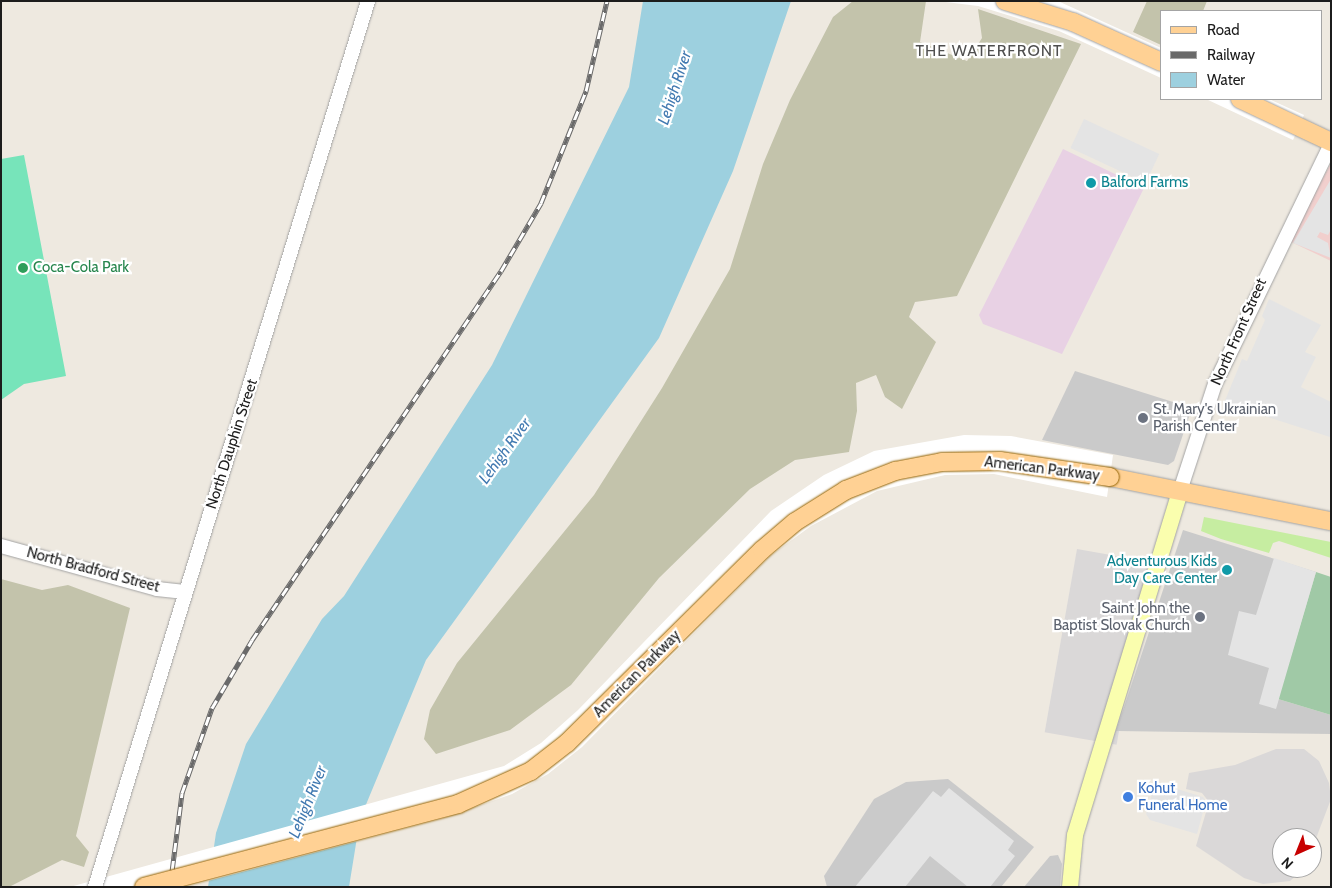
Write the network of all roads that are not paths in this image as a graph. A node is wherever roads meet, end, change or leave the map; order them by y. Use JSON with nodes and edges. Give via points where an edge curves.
{"nodes":[{"id":1,"x":368,"y":1,"type":"edge"},
{"id":2,"x":1005,"y":1,"type":"edge"},
{"id":3,"x":1160,"y":62,"type":"edge"},
{"id":4,"x":1242,"y":100,"type":"edge"},
{"id":5,"x":1331,"y":143,"type":"edge"},
{"id":6,"x":1180,"y":491,"type":"junction"},
{"id":7,"x":1331,"y":522,"type":"edge"},
{"id":8,"x":1,"y":546,"type":"edge"},
{"id":9,"x":185,"y":592,"type":"junction"},
{"id":10,"x":95,"y":887,"type":"edge"},
{"id":11,"x":144,"y":887,"type":"edge"},
{"id":12,"x":1070,"y":887,"type":"edge"}],
"edges":[{"from":1,"to":9,"type":"street","name":"North Dauphin Street"},
{"from":2,"to":3,"type":"main road","via":[[1073,22]]},
{"from":4,"to":5,"type":"main road"},
{"from":5,"to":6,"type":"street","name":"North Front Street","via":[[1215,384]]},
{"from":6,"to":7,"type":"main road"},
{"from":6,"to":11,"type":"main road","name":"American Parkway","bridge":true,"via":[[1000,461],[942,462],[896,471],[846,490],[795,522],[762,550],[567,744],[531,771],[458,804]]},
{"from":6,"to":12,"type":"main road","name":"North Front Street","via":[[1075,835]]},
{"from":8,"to":9,"type":"street","name":"North Bradford Street","via":[[157,589]]},
{"from":9,"to":10,"type":"street","name":"North Dauphin Street"}]}
